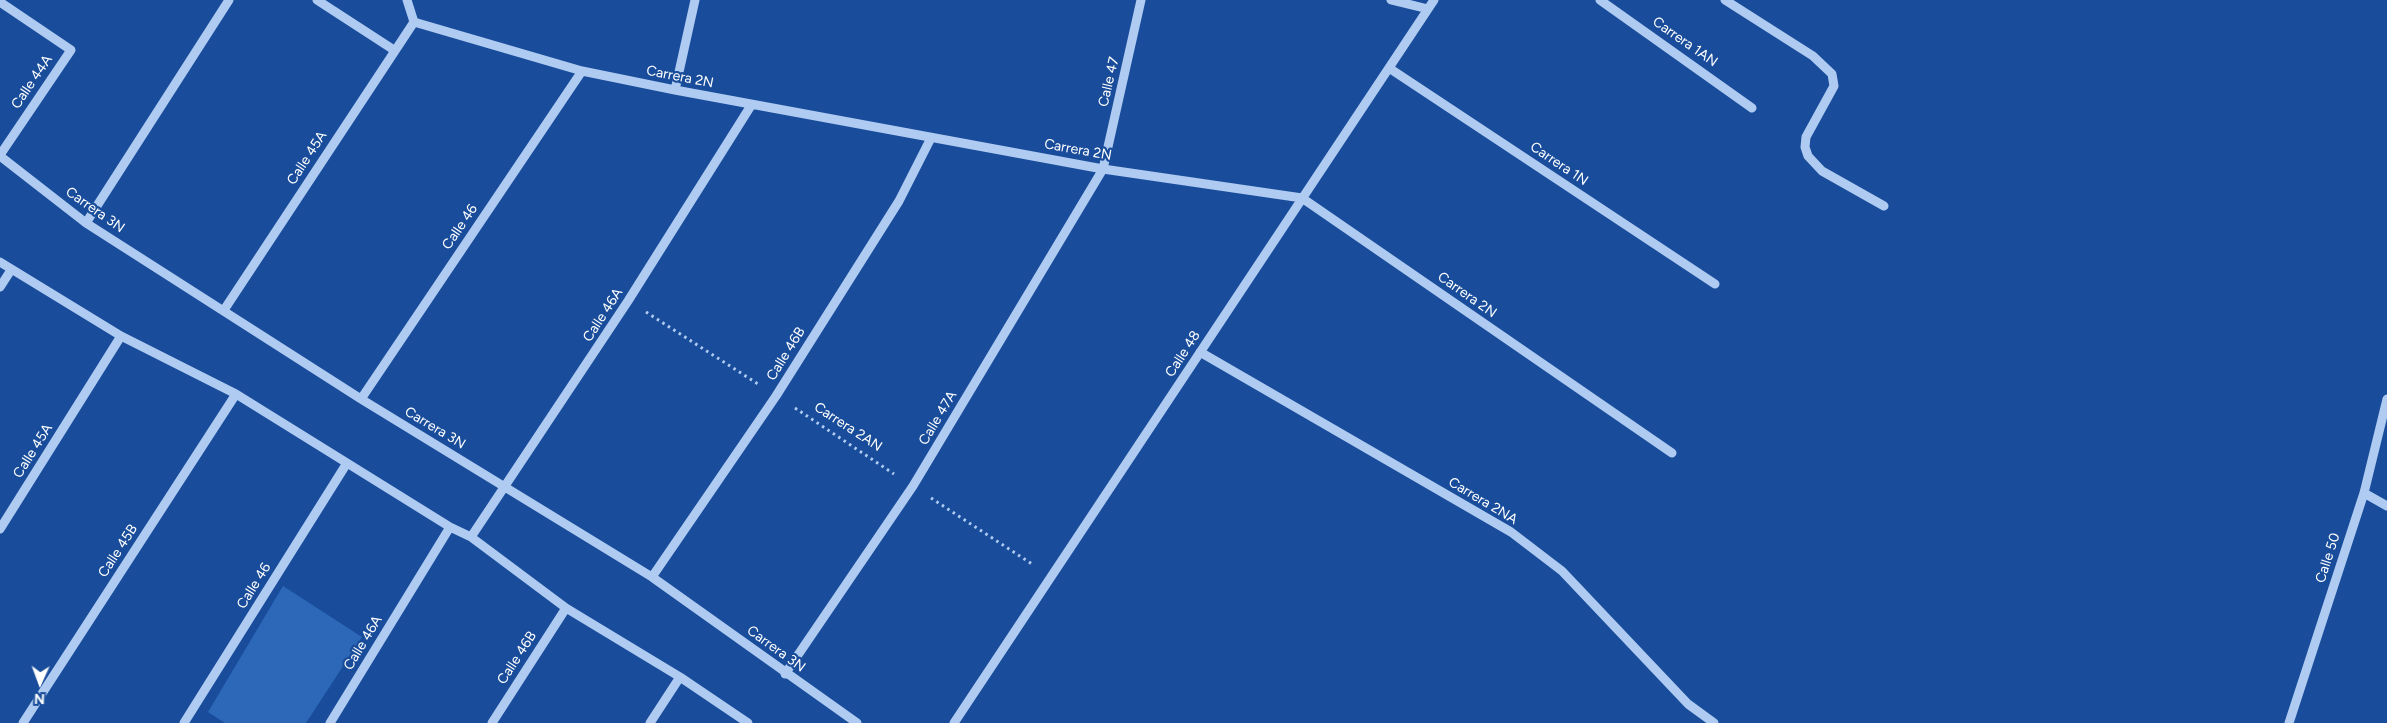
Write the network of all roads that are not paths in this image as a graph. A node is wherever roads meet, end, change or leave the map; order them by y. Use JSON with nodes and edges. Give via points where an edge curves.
{"nodes":[{"id":1,"x":229,"y":0,"type":"edge"},
{"id":2,"x":317,"y":0,"type":"edge"},
{"id":3,"x":407,"y":0,"type":"edge"},
{"id":4,"x":695,"y":0,"type":"edge"},
{"id":5,"x":1141,"y":0,"type":"edge"},
{"id":6,"x":1391,"y":0,"type":"edge"},
{"id":7,"x":1434,"y":0,"type":"edge"},
{"id":8,"x":1600,"y":0,"type":"edge"},
{"id":9,"x":1724,"y":0,"type":"edge"},
{"id":10,"x":0,"y":2,"type":"edge"},
{"id":11,"x":1428,"y":8,"type":"junction"},
{"id":12,"x":414,"y":22,"type":"junction"},
{"id":13,"x":394,"y":50,"type":"junction"},
{"id":14,"x":1389,"y":68,"type":"junction"},
{"id":15,"x":582,"y":71,"type":"junction"},
{"id":16,"x":675,"y":90,"type":"junction"},
{"id":17,"x":752,"y":104,"type":"junction"},
{"id":18,"x":1752,"y":108,"type":"dead end"},
{"id":19,"x":931,"y":138,"type":"junction"},
{"id":20,"x":0,"y":155,"type":"edge"},
{"id":21,"x":1103,"y":169,"type":"junction"},
{"id":22,"x":1302,"y":198,"type":"junction"},
{"id":23,"x":1884,"y":206,"type":"dead end"},
{"id":24,"x":86,"y":223,"type":"junction"},
{"id":25,"x":0,"y":262,"type":"edge"},
{"id":26,"x":11,"y":270,"type":"junction"},
{"id":27,"x":1714,"y":284,"type":"dead end"},
{"id":28,"x":0,"y":287,"type":"edge"},
{"id":29,"x":224,"y":310,"type":"junction"},
{"id":30,"x":121,"y":336,"type":"junction"},
{"id":31,"x":1200,"y":352,"type":"junction"},
{"id":32,"x":236,"y":394,"type":"junction"},
{"id":33,"x":361,"y":399,"type":"junction"},
{"id":34,"x":2387,"y":400,"type":"edge"},
{"id":35,"x":1672,"y":453,"type":"dead end"},
{"id":36,"x":347,"y":463,"type":"junction"},
{"id":37,"x":506,"y":487,"type":"junction"},
{"id":38,"x":2364,"y":493,"type":"junction"},
{"id":39,"x":2387,"y":506,"type":"edge"},
{"id":40,"x":450,"y":527,"type":"junction"},
{"id":41,"x":0,"y":528,"type":"edge"},
{"id":42,"x":471,"y":537,"type":"junction"},
{"id":43,"x":652,"y":577,"type":"junction"},
{"id":44,"x":566,"y":608,"type":"junction"},
{"id":45,"x":786,"y":674,"type":"junction"},
{"id":46,"x":680,"y":677,"type":"junction"},
{"id":47,"x":23,"y":723,"type":"edge"},
{"id":48,"x":184,"y":723,"type":"edge"},
{"id":49,"x":330,"y":723,"type":"edge"},
{"id":50,"x":492,"y":723,"type":"edge"},
{"id":51,"x":650,"y":723,"type":"edge"},
{"id":52,"x":748,"y":723,"type":"edge"},
{"id":53,"x":857,"y":723,"type":"edge"},
{"id":54,"x":954,"y":723,"type":"edge"},
{"id":55,"x":1714,"y":723,"type":"edge"},
{"id":56,"x":2289,"y":723,"type":"edge"}],
"edges":[{"from":1,"to":24,"type":"street"},
{"from":2,"to":13,"type":"street"},
{"from":3,"to":12,"type":"street"},
{"from":4,"to":16,"type":"street"},
{"from":5,"to":21,"type":"street","name":"Calle 47"},
{"from":6,"to":11,"type":"street"},
{"from":7,"to":11,"type":"street","name":"Calle 48"},
{"from":8,"to":18,"type":"street","name":"Carrera 1AN"},
{"from":9,"to":23,"type":"street","via":[[1812,56],[1832,74],[1834,86],[1806,137],[1808,156],[1822,170]]},
{"from":10,"to":20,"type":"street","name":"Calle 44A","via":[[71,50]]},
{"from":11,"to":14,"type":"street","name":"Calle 48"},
{"from":12,"to":13,"type":"street","name":"Calle 45A"},
{"from":12,"to":15,"type":"street","name":"Carrera 2N"},
{"from":13,"to":29,"type":"street","name":"Calle 45A"},
{"from":14,"to":22,"type":"street","name":"Calle 48"},
{"from":14,"to":27,"type":"street","name":"Carrera 1N"},
{"from":15,"to":16,"type":"street","name":"Carrera 2N"},
{"from":15,"to":33,"type":"street","name":"Calle 46"},
{"from":16,"to":17,"type":"street","name":"Carrera 2N"},
{"from":17,"to":19,"type":"street","name":"Carrera 2N"},
{"from":17,"to":37,"type":"street","name":"Calle 46A"},
{"from":19,"to":21,"type":"street","name":"Carrera 2N"},
{"from":19,"to":43,"type":"street","name":"Calle 46B","via":[[899,201],[776,396]]},
{"from":20,"to":24,"type":"street","name":"Carrera 3N"},
{"from":21,"to":22,"type":"street","name":"Carrera 2N"},
{"from":21,"to":45,"type":"street","name":"Calle 47A","via":[[913,486]]},
{"from":22,"to":31,"type":"street","name":"Calle 48"},
{"from":22,"to":35,"type":"street","name":"Carrera 2N"},
{"from":24,"to":29,"type":"street","name":"Carrera 3N"},
{"from":25,"to":26,"type":"street"},
{"from":26,"to":28,"type":"street"},
{"from":26,"to":30,"type":"street"},
{"from":29,"to":33,"type":"street","name":"Carrera 3N"},
{"from":30,"to":32,"type":"street"},
{"from":30,"to":41,"type":"street","name":"Calle 45A"},
{"from":31,"to":54,"type":"street","name":"Calle 48"},
{"from":31,"to":55,"type":"street","name":"Carrera 2NA","via":[[1511,532],[1562,571],[1688,704]]},
{"from":32,"to":36,"type":"street"},
{"from":32,"to":47,"type":"street","name":"Calle 45B"},
{"from":33,"to":37,"type":"street","name":"Carrera 3N"},
{"from":34,"to":38,"type":"street","name":"Calle 50"},
{"from":36,"to":40,"type":"street"},
{"from":36,"to":48,"type":"street","name":"Calle 46"},
{"from":37,"to":42,"type":"street","name":"Calle 46A"},
{"from":37,"to":43,"type":"street","name":"Carrera 3N"},
{"from":38,"to":39,"type":"street"},
{"from":38,"to":56,"type":"street","name":"Calle 50"},
{"from":40,"to":42,"type":"street"},
{"from":40,"to":49,"type":"street","name":"Calle 46A"},
{"from":42,"to":44,"type":"street"},
{"from":43,"to":45,"type":"street","name":"Carrera 3N"},
{"from":44,"to":46,"type":"street"},
{"from":44,"to":50,"type":"street","name":"Calle 46B"},
{"from":45,"to":53,"type":"street","name":"Carrera 3N"},
{"from":46,"to":51,"type":"street"},
{"from":46,"to":52,"type":"street"}]}
